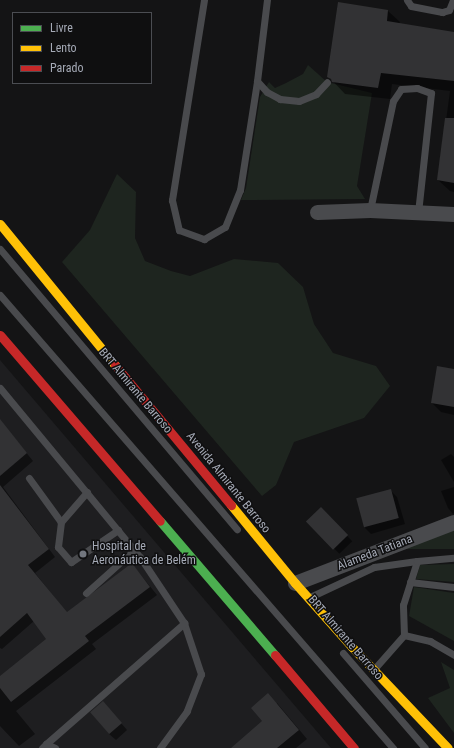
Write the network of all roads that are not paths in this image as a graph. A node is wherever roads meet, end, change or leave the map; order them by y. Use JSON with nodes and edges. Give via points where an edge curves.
{"nodes":[{"id":1,"x":204,"y":0,"type":"edge"},
{"id":2,"x":267,"y":0,"type":"edge"},
{"id":3,"x":408,"y":0,"type":"edge"},
{"id":4,"x":453,"y":0,"type":"edge"},
{"id":5,"x":258,"y":81,"type":"junction"},
{"id":6,"x":327,"y":82,"type":"dead end"},
{"id":7,"x":370,"y":210,"type":"junction"},
{"id":8,"x":317,"y":212,"type":"dead end"},
{"id":9,"x":418,"y":212,"type":"junction"},
{"id":10,"x":454,"y":214,"type":"edge"},
{"id":11,"x":0,"y":224,"type":"edge"},
{"id":12,"x":0,"y":249,"type":"edge"},
{"id":13,"x":0,"y":295,"type":"edge"},
{"id":14,"x":0,"y":335,"type":"edge"},
{"id":15,"x":0,"y":390,"type":"edge"},
{"id":16,"x":29,"y":478,"type":"dead end"},
{"id":17,"x":86,"y":492,"type":"junction"},
{"id":18,"x":60,"y":522,"type":"junction"},
{"id":19,"x":454,"y":522,"type":"edge"},
{"id":20,"x":118,"y":530,"type":"junction"},
{"id":21,"x":240,"y":533,"type":"dead end"},
{"id":22,"x":134,"y":550,"type":"junction"},
{"id":23,"x":454,"y":558,"type":"edge"},
{"id":24,"x":417,"y":561,"type":"junction"},
{"id":25,"x":410,"y":582,"type":"junction"},
{"id":26,"x":295,"y":583,"type":"junction"},
{"id":27,"x":454,"y":587,"type":"edge"},
{"id":28,"x":86,"y":594,"type":"dead end"},
{"id":29,"x":308,"y":598,"type":"junction"},
{"id":30,"x":184,"y":624,"type":"junction"},
{"id":31,"x":404,"y":635,"type":"junction"},
{"id":32,"x":337,"y":646,"type":"dead end"},
{"id":33,"x":454,"y":654,"type":"edge"},
{"id":34,"x":374,"y":670,"type":"junction"},
{"id":35,"x":44,"y":746,"type":"edge"},
{"id":36,"x":55,"y":748,"type":"edge"},
{"id":37,"x":160,"y":748,"type":"edge"},
{"id":38,"x":354,"y":748,"type":"edge"},
{"id":39,"x":393,"y":748,"type":"edge"},
{"id":40,"x":425,"y":748,"type":"edge"},
{"id":41,"x":448,"y":748,"type":"edge"}],
"edges":[{"from":1,"to":5,"type":"lane","via":[[172,200],[179,230],[204,239],[225,227],[240,190]]},
{"from":2,"to":5,"type":"lane"},
{"from":3,"to":4,"type":"lane","via":[[411,6],[442,12],[449,10]]},
{"from":5,"to":6,"type":"lane","via":[[267,92],[280,99],[298,101],[316,94]]},
{"from":7,"to":8,"type":"street"},
{"from":7,"to":9,"type":"street"},
{"from":7,"to":9,"type":"lane","via":[[393,101],[401,89],[417,88],[431,92]]},
{"from":9,"to":10,"type":"street"},
{"from":11,"to":26,"type":"highway","name":"Avenida Almirante Barroso"},
{"from":12,"to":21,"type":"lane","name":"BRT Almirante Barroso"},
{"from":13,"to":39,"type":"lane"},
{"from":14,"to":38,"type":"highway"},
{"from":15,"to":17,"type":"lane"},
{"from":16,"to":18,"type":"lane"},
{"from":17,"to":18,"type":"lane"},
{"from":17,"to":20,"type":"lane"},
{"from":18,"to":20,"type":"lane","via":[[58,547],[71,562]]},
{"from":19,"to":26,"type":"street","name":"Alameda Tatiana"},
{"from":20,"to":22,"type":"lane"},
{"from":22,"to":28,"type":"lane"},
{"from":22,"to":30,"type":"lane"},
{"from":23,"to":24,"type":"lane"},
{"from":24,"to":25,"type":"lane"},
{"from":24,"to":29,"type":"lane","via":[[374,567]]},
{"from":25,"to":27,"type":"lane"},
{"from":25,"to":31,"type":"lane","via":[[404,605]]},
{"from":26,"to":29,"type":"highway","name":"Avenida Almirante Barroso"},
{"from":29,"to":34,"type":"highway","name":"Avenida Almirante Barroso"},
{"from":30,"to":35,"type":"lane"},
{"from":30,"to":37,"type":"lane","via":[[201,674],[187,712]]},
{"from":31,"to":33,"type":"lane","via":[[430,641]]},
{"from":31,"to":34,"type":"lane"},
{"from":32,"to":40,"type":"lane","name":"BRT Almirante Barroso"},
{"from":34,"to":41,"type":"highway","name":"Avenida Almirante Barroso"},
{"from":35,"to":36,"type":"lane"}]}
